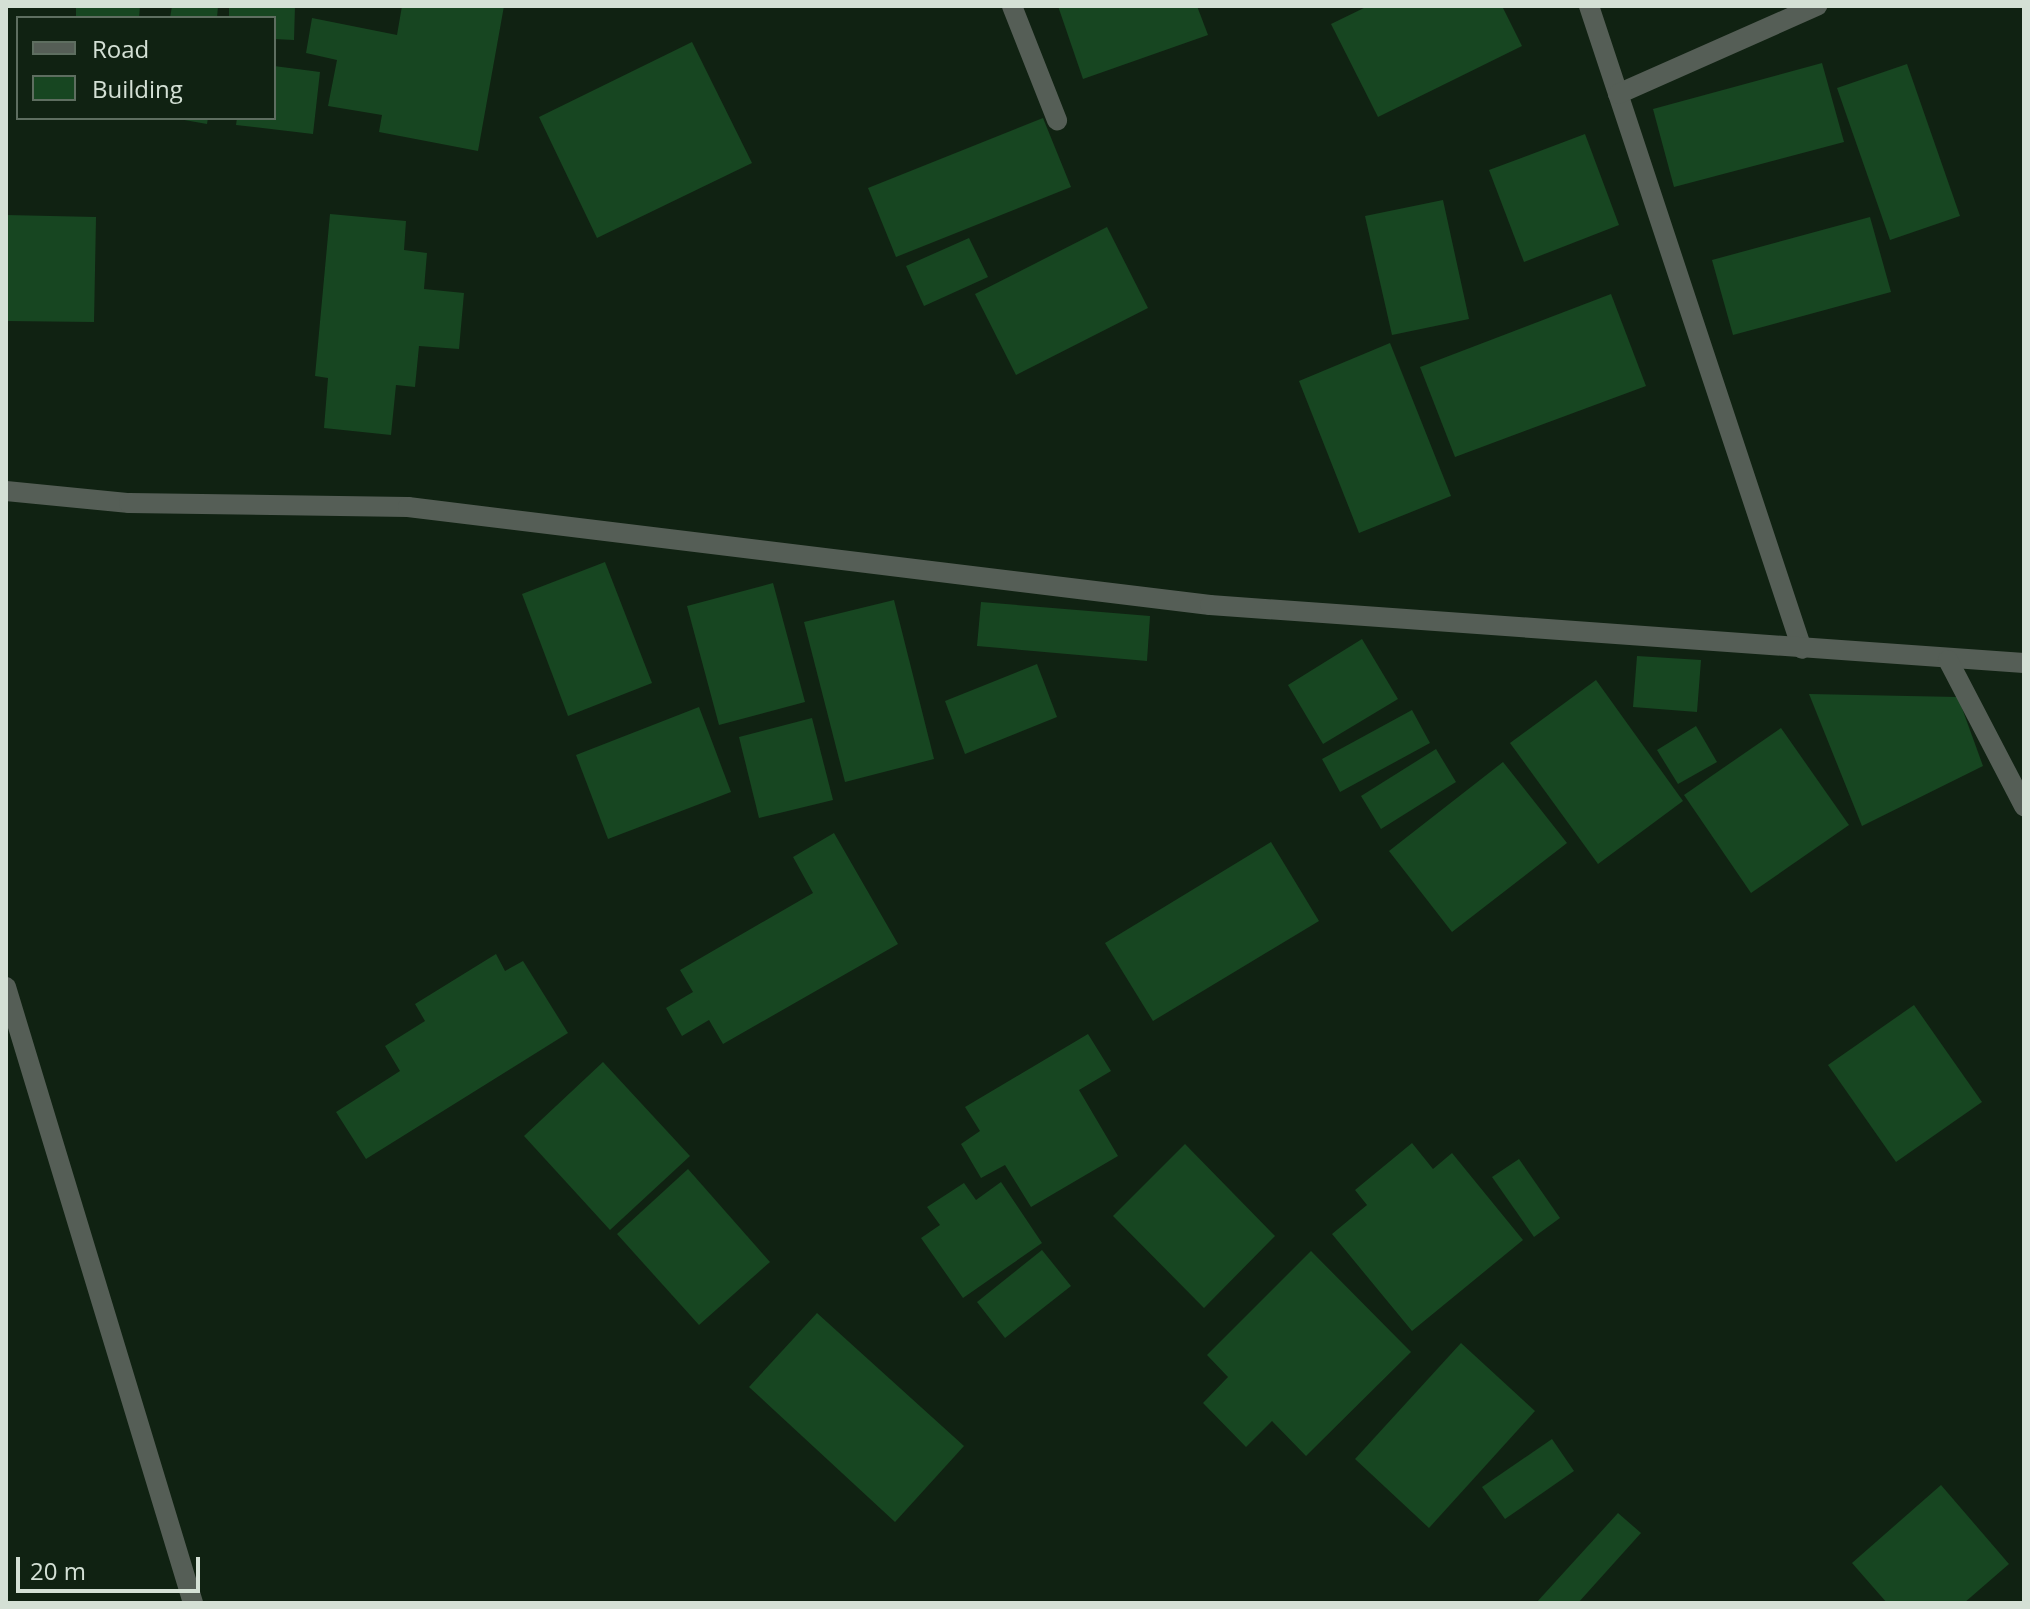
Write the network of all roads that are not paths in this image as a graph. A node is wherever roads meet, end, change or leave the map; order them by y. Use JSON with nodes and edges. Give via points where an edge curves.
{"nodes":[{"id":1,"x":1012,"y":6,"type":"edge"},
{"id":2,"x":1589,"y":6,"type":"edge"},
{"id":3,"x":1817,"y":6,"type":"edge"},
{"id":4,"x":1618,"y":94,"type":"junction"},
{"id":5,"x":1057,"y":120,"type":"dead end"},
{"id":6,"x":6,"y":491,"type":"edge"},
{"id":7,"x":1802,"y":649,"type":"junction"},
{"id":8,"x":1948,"y":660,"type":"junction"},
{"id":9,"x":2024,"y":663,"type":"edge"},
{"id":10,"x":2024,"y":806,"type":"edge"},
{"id":11,"x":6,"y":987,"type":"edge"},
{"id":12,"x":193,"y":1603,"type":"edge"}],
"edges":[{"from":1,"to":5,"type":"street"},
{"from":2,"to":4,"type":"street"},
{"from":3,"to":4,"type":"street"},
{"from":4,"to":7,"type":"street"},
{"from":6,"to":7,"type":"street","via":[[129,503],[408,507],[1210,605]]},
{"from":7,"to":8,"type":"street"},
{"from":8,"to":9,"type":"street"},
{"from":8,"to":10,"type":"street"},
{"from":11,"to":12,"type":"street"}]}
